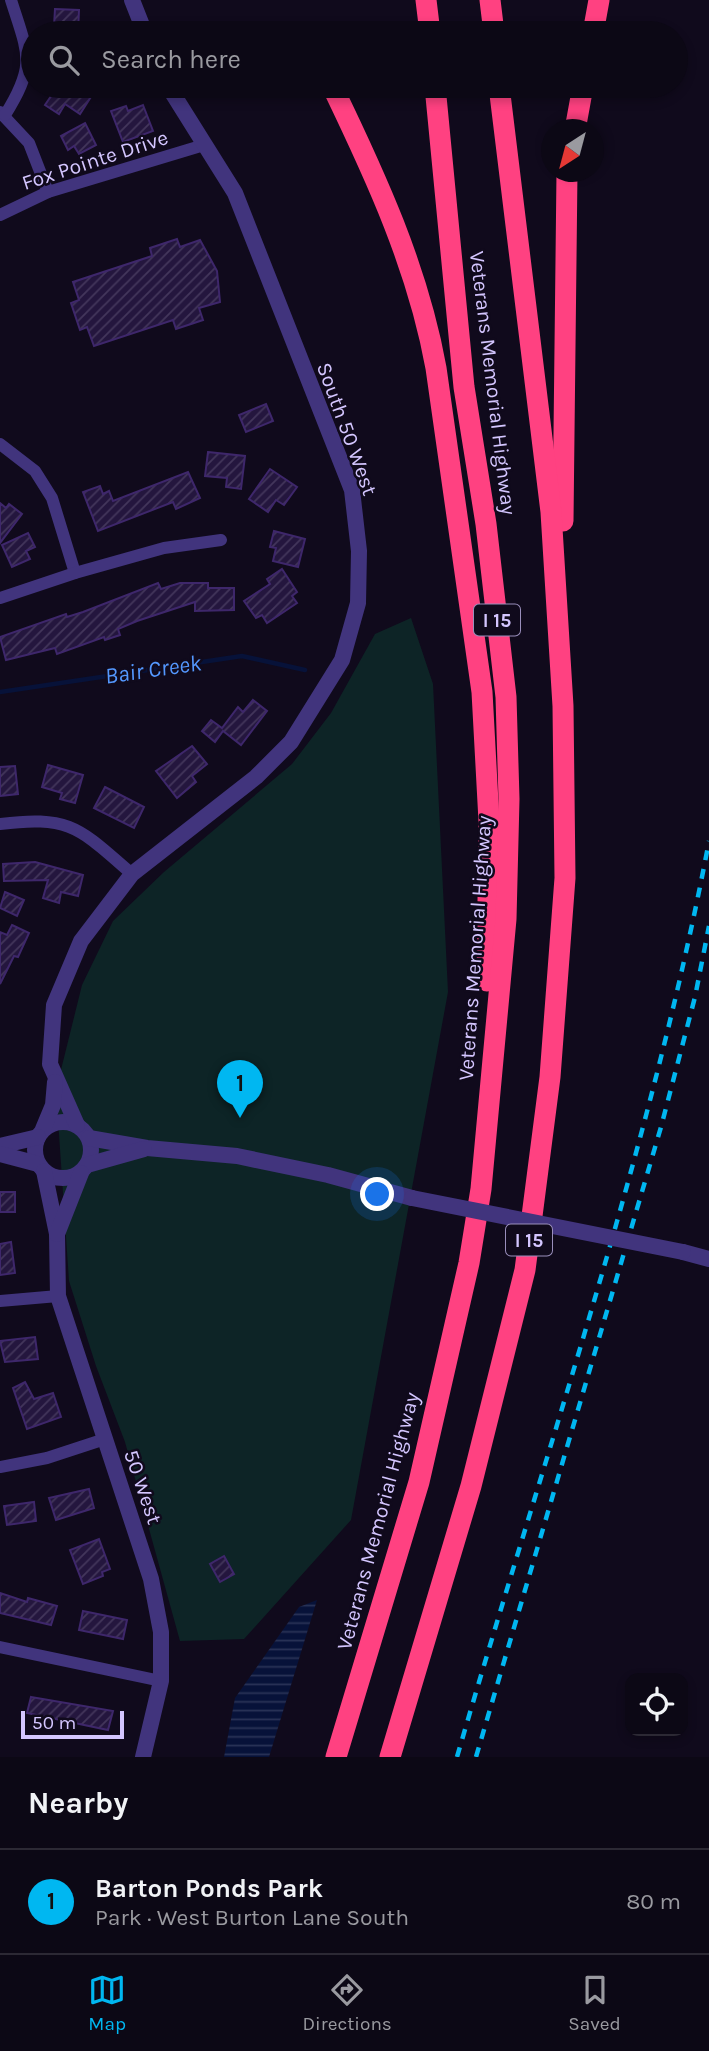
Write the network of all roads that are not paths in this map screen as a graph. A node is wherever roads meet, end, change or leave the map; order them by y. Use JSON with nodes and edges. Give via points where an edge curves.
{"nodes":[{"id":1,"x":11,"y":0,"type":"edge"},
{"id":2,"x":132,"y":0,"type":"edge"},
{"id":3,"x":426,"y":0,"type":"edge"},
{"id":4,"x":490,"y":0,"type":"edge"},
{"id":5,"x":599,"y":0,"type":"edge"},
{"id":6,"x":140,"y":21,"type":"edge"},
{"id":7,"x":429,"y":21,"type":"edge"},
{"id":8,"x":493,"y":21,"type":"edge"},
{"id":9,"x":595,"y":21,"type":"edge"},
{"id":10,"x":21,"y":30,"type":"edge"},
{"id":11,"x":21,"y":83,"type":"edge"},
{"id":12,"x":175,"y":98,"type":"edge"},
{"id":13,"x":338,"y":98,"type":"edge"},
{"id":14,"x":436,"y":98,"type":"edge"},
{"id":15,"x":500,"y":98,"type":"edge"},
{"id":16,"x":581,"y":98,"type":"edge"},
{"id":17,"x":2,"y":113,"type":"edge"},
{"id":18,"x":577,"y":119,"type":"edge"},
{"id":19,"x":204,"y":145,"type":"junction"},
{"id":20,"x":567,"y":182,"type":"edge"},
{"id":21,"x":48,"y":192,"type":"junction"},
{"id":22,"x":0,"y":215,"type":"edge"},
{"id":23,"x":0,"y":444,"type":"edge"},
{"id":24,"x":221,"y":540,"type":"dead end"},
{"id":25,"x":75,"y":573,"type":"junction"},
{"id":26,"x":0,"y":598,"type":"edge"},
{"id":27,"x":563,"y":706,"type":"junction"},
{"id":28,"x":0,"y":824,"type":"edge"},
{"id":29,"x":132,"y":874,"type":"junction"},
{"id":30,"x":55,"y":1080,"type":"junction"},
{"id":31,"x":77,"y":1125,"type":"junction"},
{"id":32,"x":41,"y":1133,"type":"junction"},
{"id":33,"x":89,"y":1138,"type":"junction"},
{"id":34,"x":0,"y":1146,"type":"edge"},
{"id":35,"x":146,"y":1148,"type":"junction"},
{"id":36,"x":0,"y":1154,"type":"edge"},
{"id":37,"x":485,"y":1156,"type":"junction"},
{"id":38,"x":41,"y":1168,"type":"junction"},
{"id":39,"x":84,"y":1169,"type":"junction"},
{"id":40,"x":57,"y":1234,"type":"junction"},
{"id":41,"x":709,"y":1259,"type":"edge"},
{"id":42,"x":58,"y":1296,"type":"junction"},
{"id":43,"x":0,"y":1301,"type":"edge"},
{"id":44,"x":105,"y":1439,"type":"junction"},
{"id":45,"x":0,"y":1466,"type":"edge"},
{"id":46,"x":0,"y":1647,"type":"edge"},
{"id":47,"x":161,"y":1682,"type":"junction"},
{"id":48,"x":143,"y":1757,"type":"edge"},
{"id":49,"x":336,"y":1757,"type":"edge"},
{"id":50,"x":390,"y":1757,"type":"edge"}],
"edges":[{"from":1,"to":10,"type":"street"},
{"from":2,"to":6,"type":"street"},
{"from":3,"to":7,"type":"highway"},
{"from":4,"to":8,"type":"highway"},
{"from":5,"to":9,"type":"highway"},
{"from":11,"to":17,"type":"street"},
{"from":12,"to":19,"type":"street","name":"South 50 West"},
{"from":13,"to":37,"type":"highway","via":[[372,169],[427,317],[482,692],[489,821]]},
{"from":14,"to":37,"type":"highway","name":"Veterans Memorial Highway","number":"I 15","via":[[464,387],[506,697],[506,919]]},
{"from":15,"to":27,"type":"highway","name":"Veterans Memorial Highway","number":"I 15","via":[[551,512]]},
{"from":16,"to":18,"type":"highway"},
{"from":17,"to":21,"type":"street","via":[[29,143]]},
{"from":19,"to":21,"type":"street","name":"Fox Pointe Drive"},
{"from":19,"to":29,"type":"street","name":"South 50 West","via":[[235,193],[352,491],[359,551],[358,603],[342,660],[291,742],[256,777]]},
{"from":20,"to":27,"type":"highway"},
{"from":21,"to":22,"type":"street","name":"Fox Pointe Drive"},
{"from":23,"to":25,"type":"street","via":[[35,471],[52,498]]},
{"from":24,"to":25,"type":"street","via":[[164,548]]},
{"from":25,"to":26,"type":"street"},
{"from":27,"to":50,"type":"highway","name":"Veterans Memorial Highway","number":"I 15","via":[[565,878],[550,1077],[525,1270],[471,1486]]},
{"from":28,"to":29,"type":"street","via":[[36,819],[79,829]]},
{"from":29,"to":30,"type":"street","name":"South 50 West","via":[[81,942],[54,1005],[50,1064]]},
{"from":30,"to":31,"type":"street","name":"South 50 West"},
{"from":30,"to":32,"type":"street","name":"South 50 West","via":[[53,1105]]},
{"from":31,"to":32,"type":"street","via":[[59,1121]]},
{"from":31,"to":33,"type":"street"},
{"from":32,"to":34,"type":"street"},
{"from":32,"to":38,"type":"street","via":[[35,1155]]},
{"from":33,"to":35,"type":"street"},
{"from":33,"to":39,"type":"street","via":[[92,1147]]},
{"from":35,"to":39,"type":"street"},
{"from":35,"to":41,"type":"street","bridge":true,"via":[[237,1156],[412,1198]]},
{"from":36,"to":38,"type":"street"},
{"from":37,"to":49,"type":"highway","name":"Veterans Memorial Highway","number":"I 15","via":[[469,1263],[419,1482]]},
{"from":38,"to":39,"type":"street","via":[[62,1178]]},
{"from":38,"to":40,"type":"street","name":"50 West"},
{"from":39,"to":40,"type":"street","name":"50 West"},
{"from":40,"to":42,"type":"street","name":"50 West"},
{"from":42,"to":43,"type":"street"},
{"from":42,"to":44,"type":"street","name":"50 West"},
{"from":44,"to":45,"type":"street","via":[[47,1458]]},
{"from":44,"to":47,"type":"street","name":"50 West","via":[[151,1579],[161,1632]]},
{"from":46,"to":47,"type":"street"},
{"from":47,"to":48,"type":"street","name":"50 West"}]}
